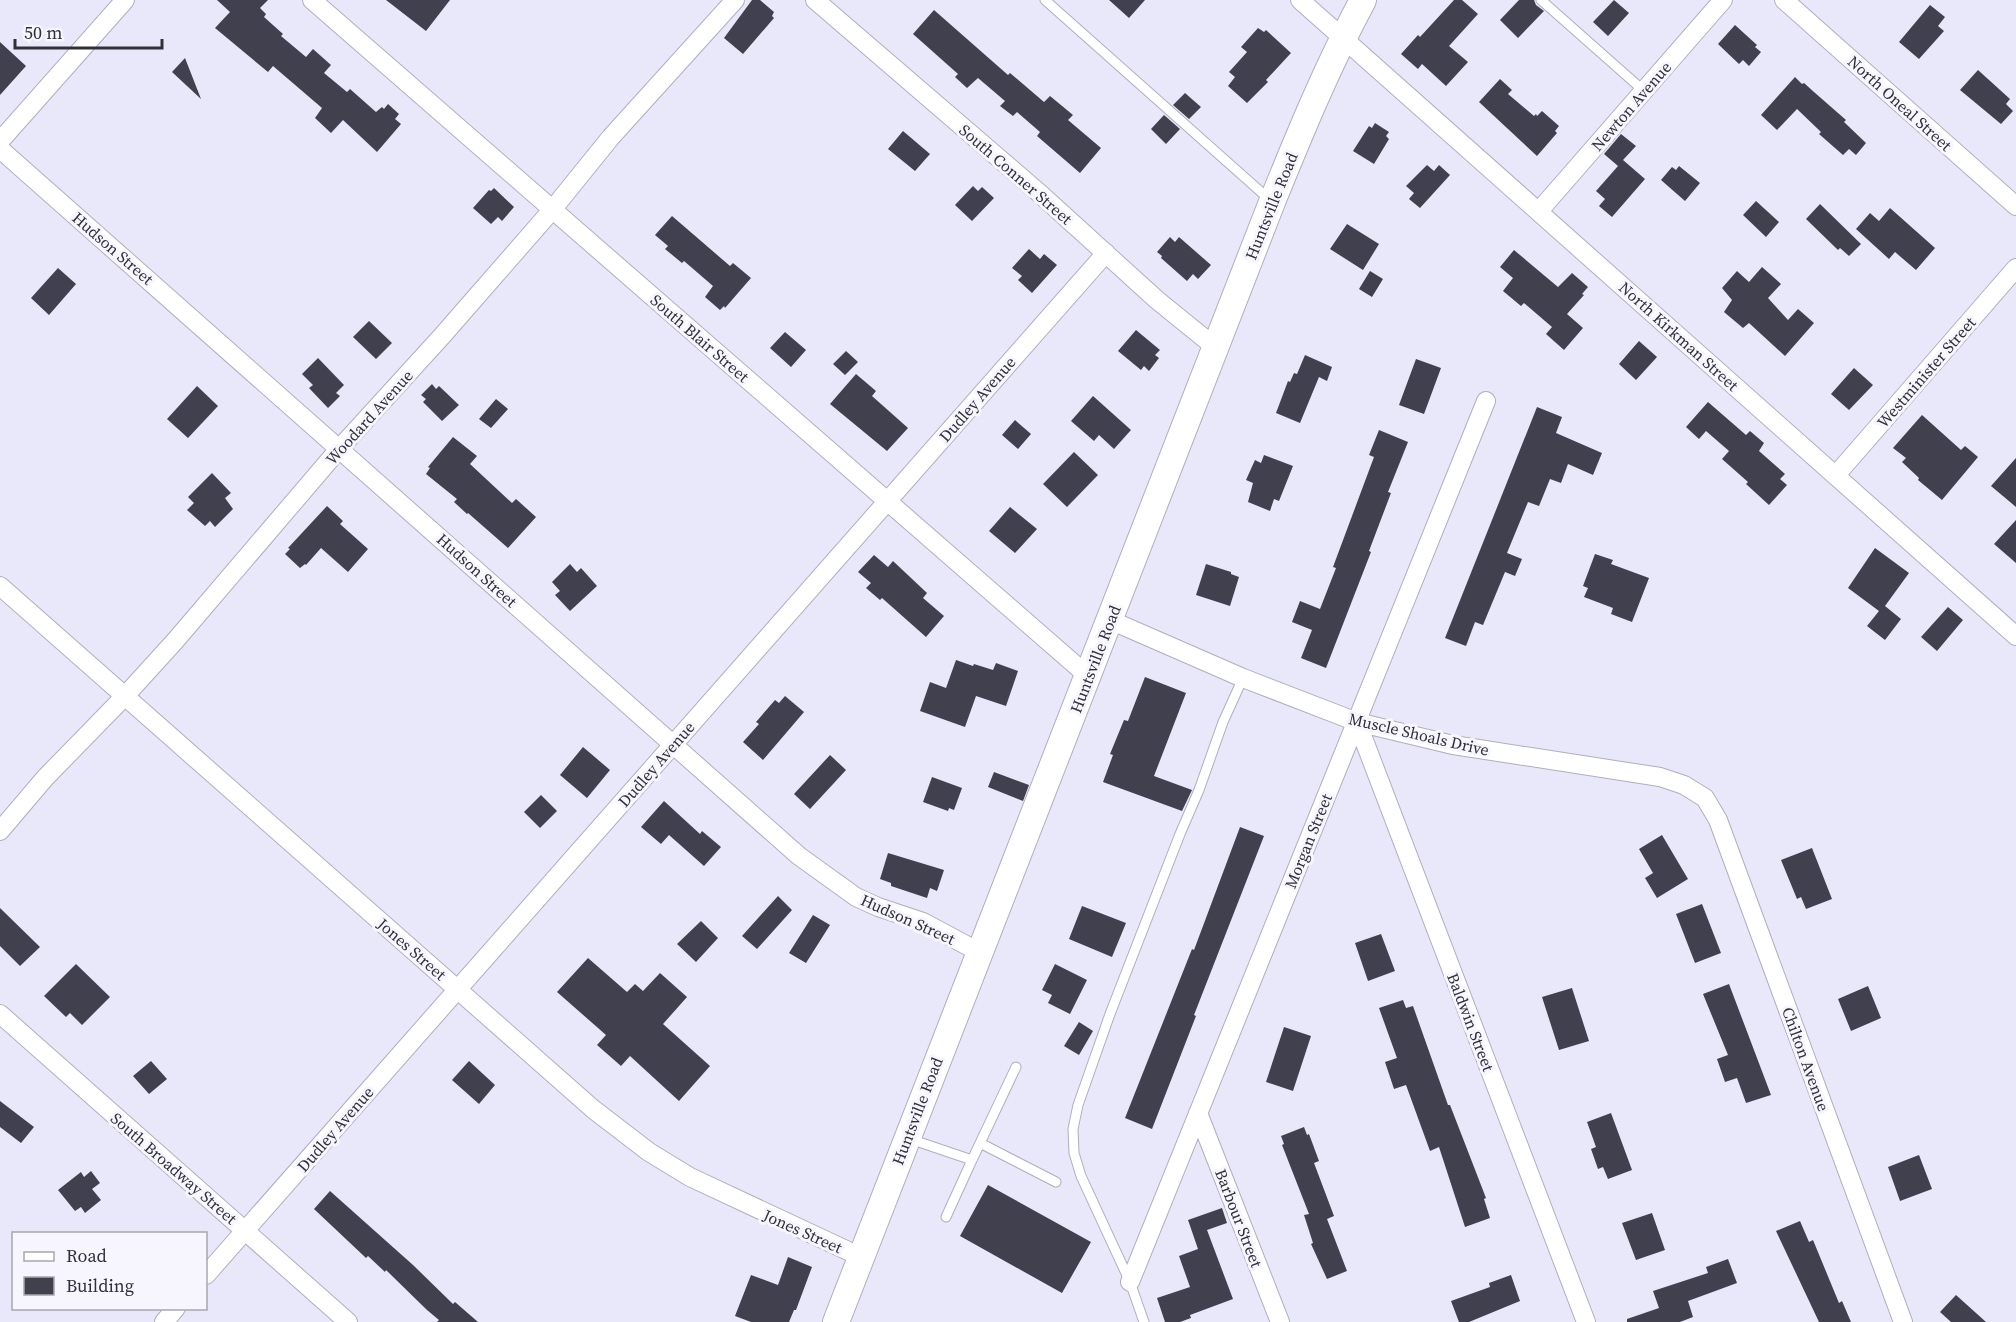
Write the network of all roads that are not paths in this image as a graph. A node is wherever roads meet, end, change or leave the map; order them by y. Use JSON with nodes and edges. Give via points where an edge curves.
{"nodes":[{"id":1,"x":125,"y":0,"type":"edge"},
{"id":2,"x":312,"y":0,"type":"edge"},
{"id":3,"x":735,"y":0,"type":"edge"},
{"id":4,"x":816,"y":0,"type":"edge"},
{"id":5,"x":1045,"y":0,"type":"edge"},
{"id":6,"x":1300,"y":0,"type":"edge"},
{"id":7,"x":1363,"y":0,"type":"edge"},
{"id":8,"x":1541,"y":0,"type":"edge"},
{"id":9,"x":1723,"y":0,"type":"edge"},
{"id":10,"x":1784,"y":0,"type":"edge"},
{"id":11,"x":1343,"y":37,"type":"junction"},
{"id":12,"x":1644,"y":91,"type":"junction"},
{"id":13,"x":0,"y":141,"type":"edge"},
{"id":14,"x":0,"y":149,"type":"edge"},
{"id":15,"x":1272,"y":202,"type":"junction"},
{"id":16,"x":2016,"y":206,"type":"edge"},
{"id":17,"x":552,"y":210,"type":"junction"},
{"id":18,"x":1539,"y":211,"type":"junction"},
{"id":19,"x":1106,"y":253,"type":"junction"},
{"id":20,"x":2016,"y":268,"type":"edge"},
{"id":21,"x":1215,"y":347,"type":"junction"},
{"id":22,"x":1486,"y":401,"type":"dead end"},
{"id":23,"x":339,"y":449,"type":"junction"},
{"id":24,"x":1836,"y":475,"type":"junction"},
{"id":25,"x":887,"y":501,"type":"junction"},
{"id":26,"x":0,"y":586,"type":"edge"},
{"id":27,"x":1110,"y":620,"type":"junction"},
{"id":28,"x":2016,"y":636,"type":"edge"},
{"id":29,"x":1088,"y":676,"type":"junction"},
{"id":30,"x":1243,"y":678,"type":"junction"},
{"id":31,"x":125,"y":696,"type":"junction"},
{"id":32,"x":1356,"y":722,"type":"junction"},
{"id":33,"x":673,"y":745,"type":"junction"},
{"id":34,"x":1705,"y":798,"type":"joint"},
{"id":35,"x":0,"y":831,"type":"edge"},
{"id":36,"x":979,"y":952,"type":"junction"},
{"id":37,"x":458,"y":989,"type":"junction"},
{"id":38,"x":0,"y":1014,"type":"edge"},
{"id":39,"x":1016,"y":1067,"type":"dead end"},
{"id":40,"x":1198,"y":1113,"type":"junction"},
{"id":41,"x":907,"y":1138,"type":"junction"},
{"id":42,"x":980,"y":1143,"type":"junction"},
{"id":43,"x":972,"y":1160,"type":"junction"},
{"id":44,"x":1056,"y":1182,"type":"dead end"},
{"id":45,"x":945,"y":1216,"type":"dead end"},
{"id":46,"x":245,"y":1231,"type":"junction"},
{"id":47,"x":861,"y":1257,"type":"junction"},
{"id":48,"x":207,"y":1274,"type":"edge"},
{"id":49,"x":1130,"y":1282,"type":"junction"},
{"id":50,"x":174,"y":1310,"type":"edge"},
{"id":51,"x":165,"y":1322,"type":"edge"},
{"id":52,"x":348,"y":1322,"type":"edge"},
{"id":53,"x":836,"y":1322,"type":"edge"},
{"id":54,"x":1144,"y":1322,"type":"edge"},
{"id":55,"x":1280,"y":1322,"type":"edge"},
{"id":56,"x":1586,"y":1322,"type":"edge"},
{"id":57,"x":1903,"y":1322,"type":"edge"}],
"edges":[{"from":1,"to":13,"type":"street"},
{"from":2,"to":17,"type":"street","name":"South Blair Street"},
{"from":3,"to":17,"type":"street","name":"Woodard Avenue","via":[[611,137]]},
{"from":4,"to":19,"type":"street","name":"South Conner Street"},
{"from":5,"to":15,"type":"lane"},
{"from":6,"to":11,"type":"street","name":"North Kirkman Street"},
{"from":7,"to":11,"type":"main road","name":"Huntsville Road"},
{"from":8,"to":12,"type":"lane"},
{"from":9,"to":12,"type":"street","name":"Newton Avenue"},
{"from":10,"to":16,"type":"street","name":"North Oneal Street"},
{"from":11,"to":15,"type":"main road","name":"Huntsville Road"},
{"from":11,"to":18,"type":"street","name":"North Kirkman Street"},
{"from":12,"to":18,"type":"street","name":"Newton Avenue"},
{"from":14,"to":23,"type":"street","name":"Hudson Street"},
{"from":15,"to":21,"type":"main road","name":"Huntsville Road"},
{"from":17,"to":23,"type":"street","name":"Woodard Avenue"},
{"from":17,"to":25,"type":"street","name":"South Blair Street"},
{"from":18,"to":24,"type":"street","name":"North Kirkman Street"},
{"from":19,"to":21,"type":"street","name":"South Conner Street"},
{"from":19,"to":25,"type":"street","name":"Dudley Avenue"},
{"from":20,"to":24,"type":"street","name":"Westminister Street"},
{"from":21,"to":27,"type":"main road","name":"Huntsville Road"},
{"from":22,"to":32,"type":"street","name":"Morgan Street"},
{"from":23,"to":31,"type":"street","name":"Woodard Avenue"},
{"from":23,"to":33,"type":"street","name":"Hudson Street"},
{"from":24,"to":28,"type":"street","name":"North Kirkman Street"},
{"from":25,"to":29,"type":"street","name":"South Blair Street"},
{"from":25,"to":33,"type":"street","name":"Dudley Avenue"},
{"from":26,"to":31,"type":"street","name":"Jones Street"},
{"from":27,"to":29,"type":"main road","name":"Huntsville Road"},
{"from":27,"to":30,"type":"street","name":"Muscle Shoals Drive"},
{"from":29,"to":36,"type":"main road","name":"Huntsville Road"},
{"from":30,"to":32,"type":"street","name":"Muscle Shoals Drive"},
{"from":30,"to":49,"type":"lane","via":[[1110,1014],[1073,1129],[1074,1153],[1081,1176]]},
{"from":31,"to":35,"type":"street","name":"Woodard Avenue"},
{"from":31,"to":37,"type":"street","name":"Jones Street"},
{"from":32,"to":34,"type":"street","name":"Muscle Shoals Drive","via":[[1453,745],[1660,777]]},
{"from":32,"to":40,"type":"street","name":"Morgan Street"},
{"from":32,"to":56,"type":"street","name":"Baldwin Street"},
{"from":33,"to":36,"type":"street","name":"Hudson Street","via":[[799,856],[856,897],[923,922]]},
{"from":33,"to":37,"type":"street","name":"Dudley Avenue"},
{"from":34,"to":57,"type":"street","name":"Chilton Avenue","via":[[1718,820]]},
{"from":36,"to":41,"type":"main road","name":"Huntsville Road"},
{"from":37,"to":46,"type":"street","name":"Dudley Avenue"},
{"from":37,"to":47,"type":"street","name":"Jones Street","via":[[593,1109],[649,1152],[690,1177]]},
{"from":38,"to":46,"type":"street","name":"South Broadway Street"},
{"from":39,"to":42,"type":"lane"},
{"from":40,"to":49,"type":"street","name":"Morgan Street"},
{"from":40,"to":55,"type":"street","name":"Barbour Street"},
{"from":41,"to":43,"type":"lane"},
{"from":41,"to":47,"type":"main road","name":"Huntsville Road"},
{"from":42,"to":43,"type":"lane"},
{"from":42,"to":44,"type":"lane"},
{"from":43,"to":45,"type":"lane"},
{"from":46,"to":48,"type":"street","name":"Dudley Avenue"},
{"from":46,"to":52,"type":"street","name":"South Broadway Street"},
{"from":47,"to":53,"type":"main road","name":"Huntsville Road"},
{"from":49,"to":54,"type":"lane"},
{"from":50,"to":51,"type":"street"}]}
